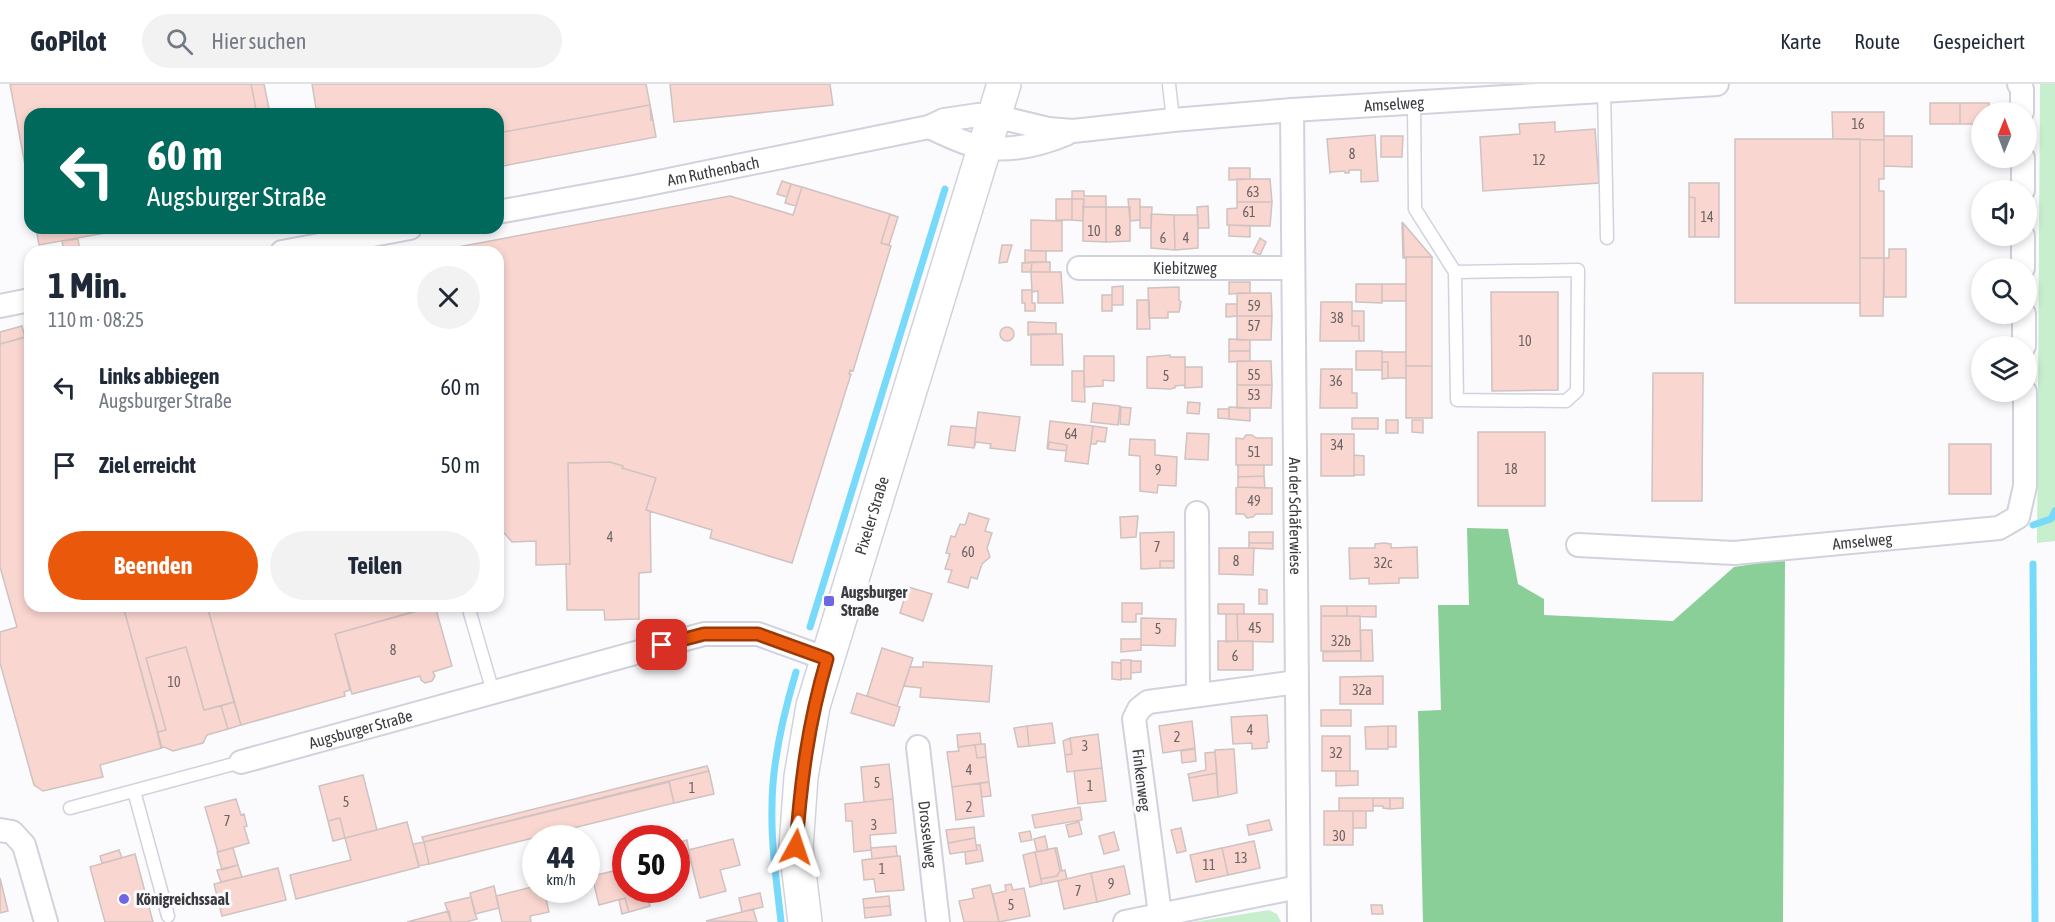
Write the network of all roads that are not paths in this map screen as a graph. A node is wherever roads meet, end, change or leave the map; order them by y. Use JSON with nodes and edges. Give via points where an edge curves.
{"nodes":[{"id":1,"x":1004,"y":84,"type":"edge"},
{"id":2,"x":1169,"y":84,"type":"edge"},
{"id":3,"x":1717,"y":84,"type":"edge"},
{"id":4,"x":2019,"y":84,"type":"edge"},
{"id":5,"x":1604,"y":91,"type":"junction"},
{"id":6,"x":2022,"y":102,"type":"edge"},
{"id":7,"x":1414,"y":103,"type":"junction"},
{"id":8,"x":1292,"y":110,"type":"junction"},
{"id":9,"x":1173,"y":120,"type":"junction"},
{"id":10,"x":929,"y":127,"type":"junction"},
{"id":11,"x":1073,"y":131,"type":"junction"},
{"id":12,"x":989,"y":132,"type":"junction"},
{"id":13,"x":504,"y":211,"type":"edge"},
{"id":14,"x":387,"y":234,"type":"edge"},
{"id":15,"x":1607,"y":238,"type":"dead end"},
{"id":16,"x":341,"y":246,"type":"edge"},
{"id":17,"x":1079,"y":268,"type":"dead end"},
{"id":18,"x":1293,"y":268,"type":"junction"},
{"id":19,"x":1455,"y":272,"type":"junction"},
{"id":20,"x":24,"y":301,"type":"edge"},
{"id":21,"x":0,"y":306,"type":"edge"},
{"id":22,"x":2025,"y":402,"type":"edge"},
{"id":23,"x":1197,"y":513,"type":"dead end"},
{"id":24,"x":1578,"y":545,"type":"dead end"},
{"id":25,"x":470,"y":612,"type":"edge"},
{"id":26,"x":827,"y":659,"type":"junction"},
{"id":27,"x":1297,"y":682,"type":"junction"},
{"id":28,"x":493,"y":692,"type":"junction"},
{"id":29,"x":1198,"y":695,"type":"junction"},
{"id":30,"x":918,"y":747,"type":"dead end"},
{"id":31,"x":241,"y":762,"type":"joint"},
{"id":32,"x":134,"y":791,"type":"junction"},
{"id":33,"x":70,"y":808,"type":"dead end"},
{"id":34,"x":6,"y":831,"type":"edge"},
{"id":35,"x":1298,"y":887,"type":"junction"},
{"id":36,"x":1160,"y":914,"type":"junction"},
{"id":37,"x":168,"y":915,"type":"dead end"},
{"id":38,"x":46,"y":922,"type":"edge"},
{"id":39,"x":805,"y":922,"type":"edge"},
{"id":40,"x":938,"y":922,"type":"edge"},
{"id":41,"x":1125,"y":922,"type":"edge"},
{"id":42,"x":1299,"y":922,"type":"edge"}],
"edges":[{"from":1,"to":12,"type":"main road","name":"Pixeler Straße"},
{"from":2,"to":9,"type":"lane"},
{"from":3,"to":5,"type":"street","name":"Amselweg"},
{"from":4,"to":6,"type":"street"},
{"from":5,"to":7,"type":"street","name":"Amselweg"},
{"from":5,"to":15,"type":"lane"},
{"from":7,"to":8,"type":"street","name":"Amselweg"},
{"from":7,"to":19,"type":"lane","via":[[1415,209]]},
{"from":8,"to":9,"type":"street","name":"Amselweg"},
{"from":8,"to":18,"type":"street","name":"An der Schäferwiese"},
{"from":9,"to":11,"type":"street","name":"Amselweg"},
{"from":10,"to":12,"type":"street","via":[[972,145]]},
{"from":10,"to":12,"type":"street","name":"Am Ruthenbach","via":[[944,120],[978,115]]},
{"from":10,"to":13,"type":"street","name":"Am Ruthenbach"},
{"from":11,"to":12,"type":"street","name":"Amselweg"},
{"from":11,"to":12,"type":"street","name":"Amselweg","via":[[1050,141],[1002,150]]},
{"from":12,"to":26,"type":"main road","name":"Pixeler Straße"},
{"from":14,"to":16,"type":"street"},
{"from":17,"to":18,"type":"street","name":"Kiebitzweg"},
{"from":18,"to":27,"type":"street","name":"An der Schäferwiese"},
{"from":19,"to":19,"type":"lane","via":[[1457,400],[1566,401],[1577,391],[1578,270]]},
{"from":20,"to":21,"type":"street"},
{"from":22,"to":24,"type":"street","name":"Amselweg","via":[[2025,486],[2018,517],[1999,528],[1734,553]]},
{"from":23,"to":29,"type":"street"},
{"from":25,"to":28,"type":"lane"},
{"from":26,"to":28,"type":"street","name":"Augsburger Straße","via":[[758,634],[704,634]]},
{"from":26,"to":39,"type":"main road","name":"Pixeler Straße","via":[[813,706],[801,777],[796,847]]},
{"from":27,"to":29,"type":"street","name":"Finkenweg"},
{"from":27,"to":35,"type":"street","name":"An der Schäferwiese"},
{"from":28,"to":31,"type":"street","name":"Augsburger Straße"},
{"from":29,"to":36,"type":"street","name":"Finkenweg","via":[[1148,702],[1134,719]]},
{"from":30,"to":40,"type":"street","name":"Drosselweg"},
{"from":31,"to":32,"type":"lane"},
{"from":32,"to":33,"type":"lane"},
{"from":32,"to":37,"type":"lane"},
{"from":34,"to":38,"type":"street","via":[[24,845]]},
{"from":35,"to":36,"type":"street"},
{"from":35,"to":42,"type":"street","name":"An der Schäferwiese"},
{"from":36,"to":41,"type":"street"}]}
